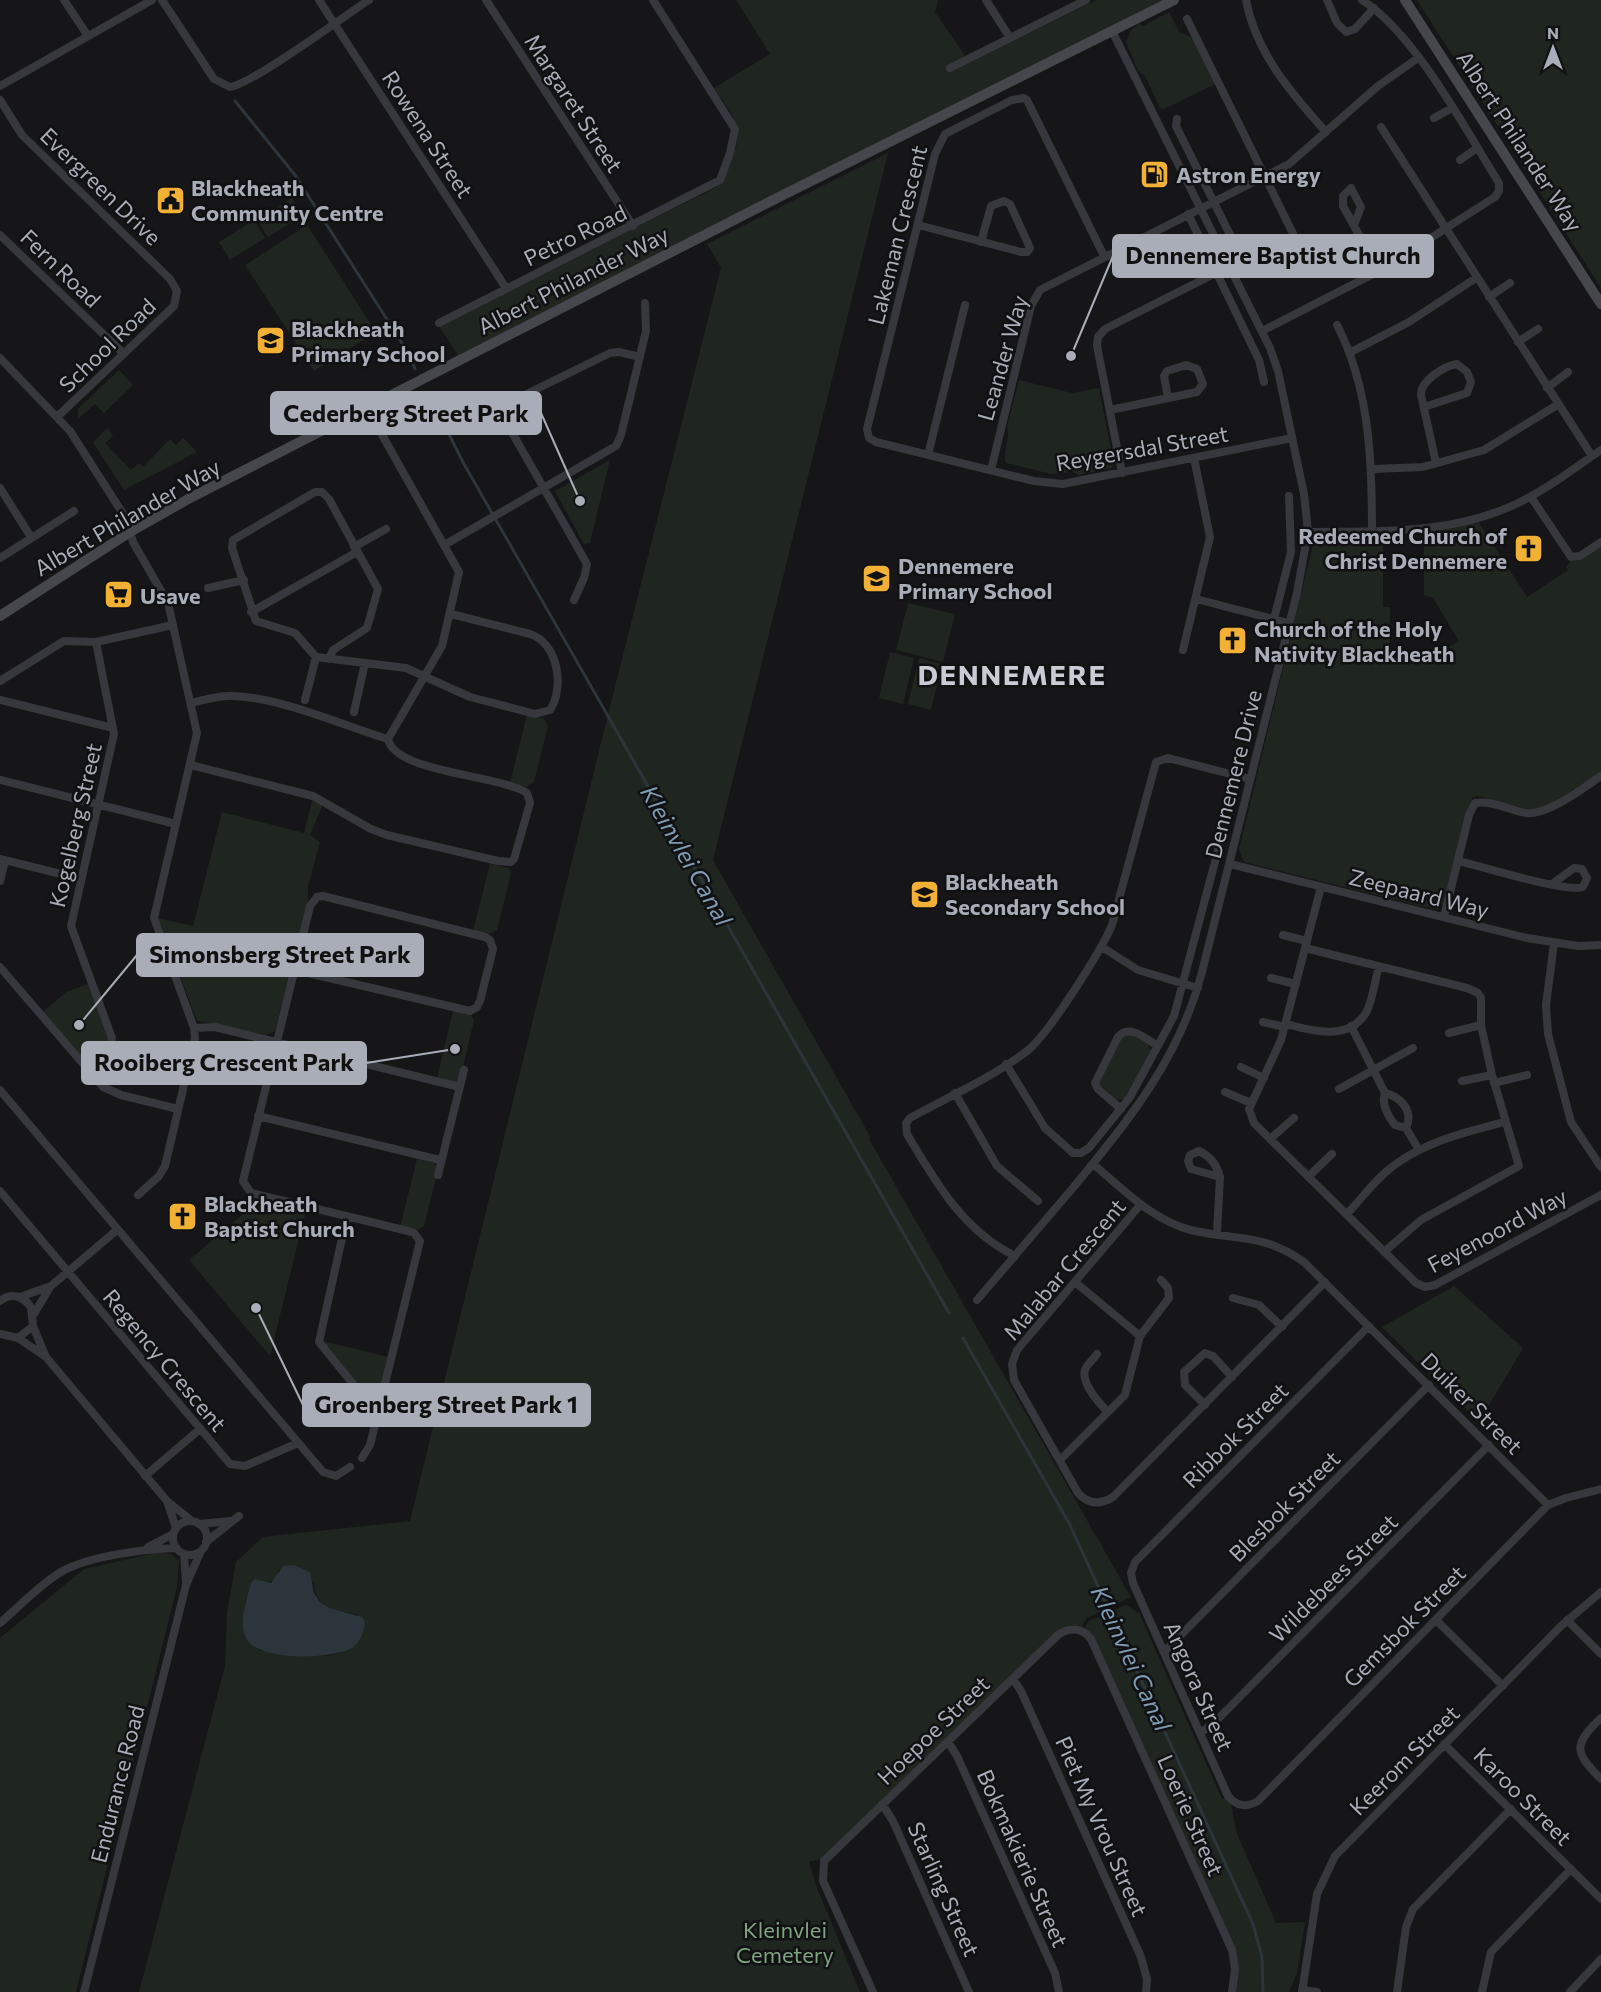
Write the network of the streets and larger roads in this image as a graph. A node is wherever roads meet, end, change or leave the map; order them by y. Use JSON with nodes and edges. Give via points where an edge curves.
{"nodes":[{"id":1,"x":64,"y":0,"type":"edge"},
{"id":2,"x":152,"y":0,"type":"edge"},
{"id":3,"x":162,"y":0,"type":"edge"},
{"id":4,"x":319,"y":0,"type":"edge"},
{"id":5,"x":369,"y":0,"type":"edge"},
{"id":6,"x":486,"y":0,"type":"edge"},
{"id":7,"x":653,"y":0,"type":"edge"},
{"id":8,"x":986,"y":0,"type":"edge"},
{"id":9,"x":1086,"y":0,"type":"edge"},
{"id":10,"x":1174,"y":0,"type":"edge"},
{"id":11,"x":1246,"y":0,"type":"edge"},
{"id":12,"x":1327,"y":0,"type":"edge"},
{"id":13,"x":1362,"y":0,"type":"edge"},
{"id":14,"x":1405,"y":0,"type":"edge"},
{"id":15,"x":1374,"y":8,"type":"junction"},
{"id":16,"x":1187,"y":19,"type":"dead end"},
{"id":17,"x":334,"y":22,"type":"junction"},
{"id":18,"x":1112,"y":31,"type":"junction"},
{"id":19,"x":88,"y":36,"type":"junction"},
{"id":20,"x":1010,"y":38,"type":"junction"},
{"id":21,"x":1418,"y":58,"type":"junction"},
{"id":22,"x":950,"y":68,"type":"dead end"},
{"id":23,"x":0,"y":86,"type":"edge"},
{"id":24,"x":0,"y":100,"type":"edge"},
{"id":25,"x":1452,"y":108,"type":"junction"},
{"id":26,"x":1434,"y":118,"type":"dead end"},
{"id":27,"x":1177,"y":120,"type":"dead end"},
{"id":28,"x":1381,"y":127,"type":"dead end"},
{"id":29,"x":1326,"y":132,"type":"junction"},
{"id":30,"x":1477,"y":148,"type":"junction"},
{"id":31,"x":1460,"y":160,"type":"dead end"},
{"id":32,"x":1264,"y":177,"type":"junction"},
{"id":33,"x":1213,"y":202,"type":"junction"},
{"id":34,"x":1201,"y":208,"type":"junction"},
{"id":35,"x":1188,"y":214,"type":"junction"},
{"id":36,"x":918,"y":225,"type":"junction"},
{"id":37,"x":1354,"y":225,"type":"dead end"},
{"id":38,"x":633,"y":226,"type":"junction"},
{"id":39,"x":1445,"y":230,"type":"junction"},
{"id":40,"x":0,"y":235,"type":"edge"},
{"id":41,"x":981,"y":242,"type":"junction"},
{"id":42,"x":1104,"y":256,"type":"junction"},
{"id":43,"x":1310,"y":268,"type":"dead end"},
{"id":44,"x":1379,"y":271,"type":"junction"},
{"id":45,"x":1216,"y":273,"type":"junction"},
{"id":46,"x":1249,"y":273,"type":"dead end"},
{"id":47,"x":1476,"y":278,"type":"junction"},
{"id":48,"x":1510,"y":283,"type":"dead end"},
{"id":49,"x":506,"y":288,"type":"junction"},
{"id":50,"x":177,"y":296,"type":"joint"},
{"id":51,"x":1489,"y":297,"type":"junction"},
{"id":52,"x":645,"y":303,"type":"dead end"},
{"id":53,"x":1601,"y":303,"type":"edge"},
{"id":54,"x":965,"y":304,"type":"dead end"},
{"id":55,"x":439,"y":323,"type":"dead end"},
{"id":56,"x":1337,"y":325,"type":"dead end"},
{"id":57,"x":1538,"y":330,"type":"dead end"},
{"id":58,"x":1262,"y":331,"type":"junction"},
{"id":59,"x":1518,"y":342,"type":"junction"},
{"id":60,"x":1351,"y":352,"type":"junction"},
{"id":61,"x":123,"y":353,"type":"junction"},
{"id":62,"x":640,"y":357,"type":"junction"},
{"id":63,"x":0,"y":358,"type":"edge"},
{"id":64,"x":1568,"y":372,"type":"dead end"},
{"id":65,"x":1264,"y":382,"type":"dead end"},
{"id":66,"x":1547,"y":388,"type":"junction"},
{"id":67,"x":1168,"y":398,"type":"junction"},
{"id":68,"x":1557,"y":405,"type":"junction"},
{"id":69,"x":1424,"y":407,"type":"junction"},
{"id":70,"x":367,"y":408,"type":"junction"},
{"id":71,"x":498,"y":408,"type":"junction"},
{"id":72,"x":1110,"y":410,"type":"junction"},
{"id":73,"x":487,"y":413,"type":"dead end"},
{"id":74,"x":57,"y":417,"type":"junction"},
{"id":75,"x":867,"y":429,"type":"joint"},
{"id":76,"x":1292,"y":438,"type":"junction"},
{"id":77,"x":1601,"y":450,"type":"edge"},
{"id":78,"x":928,"y":455,"type":"junction"},
{"id":79,"x":1592,"y":456,"type":"junction"},
{"id":80,"x":1194,"y":458,"type":"junction"},
{"id":81,"x":1436,"y":463,"type":"junction"},
{"id":82,"x":991,"y":470,"type":"junction"},
{"id":83,"x":1373,"y":470,"type":"junction"},
{"id":84,"x":1122,"y":473,"type":"junction"},
{"id":85,"x":544,"y":487,"type":"junction"},
{"id":86,"x":0,"y":488,"type":"edge"},
{"id":87,"x":1289,"y":496,"type":"dead end"},
{"id":88,"x":1531,"y":497,"type":"junction"},
{"id":89,"x":74,"y":511,"type":"dead end"},
{"id":90,"x":386,"y":529,"type":"dead end"},
{"id":91,"x":130,"y":532,"type":"junction"},
{"id":92,"x":1308,"y":532,"type":"junction"},
{"id":93,"x":1372,"y":532,"type":"junction"},
{"id":94,"x":31,"y":537,"type":"junction"},
{"id":95,"x":1601,"y":542,"type":"edge"},
{"id":96,"x":446,"y":544,"type":"junction"},
{"id":97,"x":356,"y":550,"type":"junction"},
{"id":98,"x":0,"y":558,"type":"edge"},
{"id":99,"x":244,"y":580,"type":"junction"},
{"id":100,"x":208,"y":588,"type":"dead end"},
{"id":101,"x":1196,"y":599,"type":"junction"},
{"id":102,"x":574,"y":600,"type":"dead end"},
{"id":103,"x":251,"y":612,"type":"junction"},
{"id":104,"x":452,"y":614,"type":"junction"},
{"id":105,"x":0,"y":616,"type":"edge"},
{"id":106,"x":1274,"y":619,"type":"junction"},
{"id":107,"x":1290,"y":623,"type":"junction"},
{"id":108,"x":173,"y":625,"type":"junction"},
{"id":109,"x":96,"y":642,"type":"junction"},
{"id":110,"x":1183,"y":650,"type":"dead end"},
{"id":111,"x":316,"y":657,"type":"junction"},
{"id":112,"x":328,"y":659,"type":"junction"},
{"id":113,"x":365,"y":663,"type":"junction"},
{"id":114,"x":426,"y":676,"type":"junction"},
{"id":115,"x":0,"y":681,"type":"edge"},
{"id":116,"x":0,"y":700,"type":"edge"},
{"id":117,"x":305,"y":700,"type":"dead end"},
{"id":118,"x":191,"y":703,"type":"junction"},
{"id":119,"x":354,"y":712,"type":"dead end"},
{"id":120,"x":113,"y":728,"type":"junction"},
{"id":121,"x":388,"y":739,"type":"junction"},
{"id":122,"x":191,"y":765,"type":"junction"},
{"id":123,"x":1251,"y":779,"type":"junction"},
{"id":124,"x":0,"y":780,"type":"edge"},
{"id":125,"x":1600,"y":780,"type":"edge"},
{"id":126,"x":98,"y":805,"type":"junction"},
{"id":127,"x":176,"y":824,"type":"junction"},
{"id":128,"x":1220,"y":843,"type":"dead end"},
{"id":129,"x":3,"y":859,"type":"edge"},
{"id":130,"x":1458,"y":861,"type":"junction"},
{"id":131,"x":1230,"y":864,"type":"junction"},
{"id":132,"x":81,"y":879,"type":"junction"},
{"id":133,"x":0,"y":881,"type":"edge"},
{"id":134,"x":1552,"y":884,"type":"dead end"},
{"id":135,"x":1321,"y":887,"type":"junction"},
{"id":136,"x":1444,"y":917,"type":"junction"},
{"id":137,"x":1283,"y":936,"type":"dead end"},
{"id":138,"x":1554,"y":943,"type":"junction"},
{"id":139,"x":1306,"y":944,"type":"junction"},
{"id":140,"x":1601,"y":945,"type":"edge"},
{"id":141,"x":1102,"y":947,"type":"junction"},
{"id":142,"x":1378,"y":966,"type":"junction"},
{"id":143,"x":0,"y":967,"type":"edge"},
{"id":144,"x":294,"y":970,"type":"junction"},
{"id":145,"x":1271,"y":978,"type":"dead end"},
{"id":146,"x":1184,"y":984,"type":"junction"},
{"id":147,"x":1296,"y":984,"type":"junction"},
{"id":148,"x":1198,"y":988,"type":"junction"},
{"id":149,"x":1263,"y":1022,"type":"dead end"},
{"id":150,"x":1481,"y":1025,"type":"junction"},
{"id":151,"x":1286,"y":1026,"type":"junction"},
{"id":152,"x":1351,"y":1026,"type":"junction"},
{"id":153,"x":194,"y":1028,"type":"junction"},
{"id":154,"x":1449,"y":1034,"type":"dead end"},
{"id":155,"x":277,"y":1042,"type":"junction"},
{"id":156,"x":1158,"y":1046,"type":"junction"},
{"id":157,"x":1413,"y":1048,"type":"dead end"},
{"id":158,"x":1006,"y":1064,"type":"junction"},
{"id":159,"x":1241,"y":1067,"type":"dead end"},
{"id":160,"x":464,"y":1070,"type":"dead end"},
{"id":161,"x":1373,"y":1070,"type":"junction"},
{"id":162,"x":1527,"y":1075,"type":"dead end"},
{"id":163,"x":95,"y":1077,"type":"junction"},
{"id":164,"x":1264,"y":1078,"type":"junction"},
{"id":165,"x":1493,"y":1079,"type":"junction"},
{"id":166,"x":1462,"y":1081,"type":"dead end"},
{"id":167,"x":460,"y":1088,"type":"junction"},
{"id":168,"x":0,"y":1089,"type":"edge"},
{"id":169,"x":1339,"y":1089,"type":"dead end"},
{"id":170,"x":1225,"y":1092,"type":"dead end"},
{"id":171,"x":955,"y":1093,"type":"junction"},
{"id":172,"x":1385,"y":1093,"type":"junction"},
{"id":173,"x":1251,"y":1103,"type":"junction"},
{"id":174,"x":1121,"y":1108,"type":"junction"},
{"id":175,"x":178,"y":1109,"type":"junction"},
{"id":176,"x":258,"y":1116,"type":"junction"},
{"id":177,"x":1294,"y":1118,"type":"dead end"},
{"id":178,"x":1504,"y":1122,"type":"junction"},
{"id":179,"x":1406,"y":1128,"type":"junction"},
{"id":180,"x":1270,"y":1139,"type":"junction"},
{"id":181,"x":1419,"y":1150,"type":"junction"},
{"id":182,"x":1332,"y":1154,"type":"dead end"},
{"id":183,"x":440,"y":1160,"type":"junction"},
{"id":184,"x":1093,"y":1164,"type":"junction"},
{"id":185,"x":1601,"y":1167,"type":"edge"},
{"id":186,"x":438,"y":1175,"type":"dead end"},
{"id":187,"x":1220,"y":1177,"type":"dead end"},
{"id":188,"x":1308,"y":1177,"type":"junction"},
{"id":189,"x":0,"y":1191,"type":"edge"},
{"id":190,"x":138,"y":1195,"type":"dead end"},
{"id":191,"x":1601,"y":1195,"type":"edge"},
{"id":192,"x":1038,"y":1201,"type":"dead end"},
{"id":193,"x":1141,"y":1204,"type":"junction"},
{"id":194,"x":1347,"y":1214,"type":"junction"},
{"id":195,"x":347,"y":1216,"type":"junction"},
{"id":196,"x":117,"y":1230,"type":"junction"},
{"id":197,"x":1217,"y":1233,"type":"junction"},
{"id":198,"x":1384,"y":1251,"type":"junction"},
{"id":199,"x":1015,"y":1256,"type":"junction"},
{"id":200,"x":68,"y":1272,"type":"junction"},
{"id":201,"x":1161,"y":1280,"type":"dead end"},
{"id":202,"x":1075,"y":1282,"type":"junction"},
{"id":203,"x":1325,"y":1282,"type":"junction"},
{"id":204,"x":51,"y":1286,"type":"junction"},
{"id":205,"x":0,"y":1292,"type":"edge"},
{"id":206,"x":15,"y":1296,"type":"junction"},
{"id":207,"x":1233,"y":1298,"type":"dead end"},
{"id":208,"x":977,"y":1300,"type":"dead end"},
{"id":209,"x":0,"y":1302,"type":"edge"},
{"id":210,"x":34,"y":1314,"type":"junction"},
{"id":211,"x":33,"y":1326,"type":"junction"},
{"id":212,"x":1369,"y":1326,"type":"junction"},
{"id":213,"x":1282,"y":1327,"type":"junction"},
{"id":214,"x":0,"y":1334,"type":"edge"},
{"id":215,"x":1140,"y":1336,"type":"junction"},
{"id":216,"x":18,"y":1338,"type":"junction"},
{"id":217,"x":1098,"y":1354,"type":"dead end"},
{"id":218,"x":46,"y":1357,"type":"junction"},
{"id":219,"x":1232,"y":1377,"type":"junction"},
{"id":220,"x":1429,"y":1385,"type":"junction"},
{"id":221,"x":1205,"y":1404,"type":"junction"},
{"id":222,"x":379,"y":1405,"type":"junction"},
{"id":223,"x":1108,"y":1412,"type":"junction"},
{"id":224,"x":200,"y":1429,"type":"junction"},
{"id":225,"x":298,"y":1443,"type":"junction"},
{"id":226,"x":1489,"y":1445,"type":"junction"},
{"id":227,"x":362,"y":1458,"type":"dead end"},
{"id":228,"x":1060,"y":1460,"type":"junction"},
{"id":229,"x":350,"y":1467,"type":"dead end"},
{"id":230,"x":145,"y":1476,"type":"junction"},
{"id":231,"x":1601,"y":1489,"type":"edge"},
{"id":232,"x":167,"y":1501,"type":"junction"},
{"id":233,"x":1548,"y":1505,"type":"junction"},
{"id":234,"x":239,"y":1516,"type":"dead end"},
{"id":235,"x":231,"y":1521,"type":"junction"},
{"id":236,"x":195,"y":1522,"type":"junction"},
{"id":237,"x":175,"y":1531,"type":"junction"},
{"id":238,"x":206,"y":1542,"type":"junction"},
{"id":239,"x":176,"y":1548,"type":"junction"},
{"id":240,"x":144,"y":1549,"type":"junction"},
{"id":241,"x":201,"y":1551,"type":"junction"},
{"id":242,"x":184,"y":1554,"type":"junction"},
{"id":243,"x":1131,"y":1573,"type":"joint"},
{"id":244,"x":186,"y":1585,"type":"junction"},
{"id":245,"x":1601,"y":1592,"type":"edge"},
{"id":246,"x":1436,"y":1620,"type":"junction"},
{"id":247,"x":1567,"y":1620,"type":"junction"},
{"id":248,"x":0,"y":1623,"type":"edge"},
{"id":249,"x":1078,"y":1629,"type":"joint"},
{"id":250,"x":1164,"y":1652,"type":"junction"},
{"id":251,"x":1601,"y":1654,"type":"edge"},
{"id":252,"x":1012,"y":1679,"type":"junction"},
{"id":253,"x":1503,"y":1686,"type":"junction"},
{"id":254,"x":1601,"y":1718,"type":"edge"},
{"id":255,"x":1200,"y":1733,"type":"junction"},
{"id":256,"x":948,"y":1742,"type":"junction"},
{"id":257,"x":1444,"y":1744,"type":"junction"},
{"id":258,"x":1601,"y":1779,"type":"edge"},
{"id":259,"x":882,"y":1804,"type":"junction"},
{"id":260,"x":1244,"y":1806,"type":"joint"},
{"id":261,"x":1511,"y":1809,"type":"junction"},
{"id":262,"x":1571,"y":1869,"type":"junction"},
{"id":263,"x":1601,"y":1899,"type":"edge"},
{"id":264,"x":1601,"y":1959,"type":"edge"},
{"id":265,"x":1302,"y":1991,"type":"edge"},
{"id":266,"x":84,"y":1992,"type":"edge"},
{"id":267,"x":873,"y":1992,"type":"edge"},
{"id":268,"x":969,"y":1992,"type":"edge"},
{"id":269,"x":1059,"y":1992,"type":"edge"},
{"id":270,"x":1146,"y":1992,"type":"edge"},
{"id":271,"x":1232,"y":1992,"type":"edge"},
{"id":272,"x":1317,"y":1992,"type":"edge"},
{"id":273,"x":1396,"y":1992,"type":"edge"},
{"id":274,"x":1482,"y":1992,"type":"edge"},
{"id":275,"x":1570,"y":1992,"type":"edge"}],
"edges":[{"from":1,"to":19,"type":"street"},
{"from":2,"to":19,"type":"street"},
{"from":3,"to":17,"type":"street","via":[[214,79],[230,87],[260,72]]},
{"from":4,"to":17,"type":"street","name":"Rowena Street"},
{"from":5,"to":17,"type":"street"},
{"from":6,"to":38,"type":"street","name":"Margaret Street"},
{"from":7,"to":38,"type":"street","name":"Petro Road","via":[[735,129],[717,183]]},
{"from":8,"to":20,"type":"street"},
{"from":9,"to":20,"type":"street"},
{"from":10,"to":18,"type":"street","name":"Albert Philander Way"},
{"from":11,"to":29,"type":"street","via":[[1278,77]]},
{"from":12,"to":15,"type":"street","via":[[1337,23],[1346,32],[1355,29]]},
{"from":13,"to":15,"type":"street"},
{"from":14,"to":53,"type":"street","name":"Albert Philander Way"},
{"from":15,"to":21,"type":"street","via":[[1400,32]]},
{"from":16,"to":32,"type":"street"},
{"from":17,"to":49,"type":"street","name":"Rowena Street"},
{"from":18,"to":34,"type":"street","name":"Dennemere Drive"},
{"from":18,"to":70,"type":"street","name":"Albert Philander Way"},
{"from":19,"to":23,"type":"street"},
{"from":20,"to":22,"type":"street"},
{"from":21,"to":25,"type":"street"},
{"from":21,"to":29,"type":"street","name":"Leander Way","via":[[1378,86]]},
{"from":24,"to":50,"type":"street","name":"Evergreen Drive","via":[[22,135],[170,279]]},
{"from":25,"to":26,"type":"street"},
{"from":25,"to":30,"type":"street"},
{"from":27,"to":33,"type":"street","via":[[1176,126]]},
{"from":28,"to":39,"type":"street"},
{"from":29,"to":32,"type":"street","name":"Leander Way","via":[[1290,164]]},
{"from":30,"to":31,"type":"street"},
{"from":30,"to":39,"type":"street","via":[[1499,183],[1499,191]]},
{"from":32,"to":33,"type":"street","name":"Leander Way"},
{"from":32,"to":43,"type":"street"},
{"from":33,"to":34,"type":"street","name":"Leander Way"},
{"from":33,"to":46,"type":"street"},
{"from":34,"to":35,"type":"street","name":"Leander Way"},
{"from":34,"to":58,"type":"street","name":"Dennemere Drive"},
{"from":35,"to":42,"type":"street","name":"Leander Way"},
{"from":35,"to":45,"type":"street"},
{"from":36,"to":41,"type":"street"},
{"from":36,"to":42,"type":"street","name":"Lakeman Crescent","via":[[942,138],[1012,100],[1024,98]]},
{"from":36,"to":75,"type":"street","name":"Lakeman Crescent"},
{"from":37,"to":44,"type":"street"},
{"from":38,"to":49,"type":"street","name":"Petro Road"},
{"from":39,"to":44,"type":"street"},
{"from":39,"to":47,"type":"street"},
{"from":40,"to":61,"type":"street","name":"Fern Road"},
{"from":41,"to":41,"type":"street","via":[[1024,253],[1030,248],[1010,204],[1004,201],[991,206]]},
{"from":42,"to":82,"type":"street","name":"Leander Way","via":[[1045,286],[1034,300]]},
{"from":44,"to":58,"type":"street"},
{"from":45,"to":65,"type":"street","via":[[1259,360]]},
{"from":45,"to":72,"type":"street","via":[[1099,334],[1097,346]]},
{"from":47,"to":51,"type":"street"},
{"from":47,"to":60,"type":"street","via":[[1403,326]]},
{"from":48,"to":51,"type":"street"},
{"from":49,"to":55,"type":"street","name":"Petro Road"},
{"from":50,"to":61,"type":"street","name":"School Road","via":[[174,306]]},
{"from":51,"to":59,"type":"street"},
{"from":52,"to":62,"type":"street","via":[[646,331]]},
{"from":54,"to":78,"type":"street"},
{"from":56,"to":60,"type":"street"},
{"from":57,"to":59,"type":"street"},
{"from":58,"to":76,"type":"street","name":"Dennemere Drive","via":[[1278,371]]},
{"from":59,"to":66,"type":"street"},
{"from":60,"to":83,"type":"street","via":[[1369,432]]},
{"from":61,"to":74,"type":"street","name":"School Road"},
{"from":62,"to":71,"type":"street","via":[[610,353]]},
{"from":62,"to":85,"type":"street","via":[[618,444]]},
{"from":63,"to":74,"type":"street"},
{"from":64,"to":66,"type":"street"},
{"from":66,"to":68,"type":"street"},
{"from":67,"to":67,"type":"street","via":[[1199,391],[1203,382],[1197,369],[1186,365],[1168,370],[1164,376]]},
{"from":67,"to":72,"type":"street"},
{"from":68,"to":79,"type":"street"},
{"from":68,"to":81,"type":"street","via":[[1493,446]]},
{"from":69,"to":69,"type":"street","via":[[1420,391],[1425,382],[1454,364],[1463,368],[1471,382],[1467,393]]},
{"from":69,"to":81,"type":"street"},
{"from":70,"to":91,"type":"street","name":"Albert Philander Way"},
{"from":70,"to":96,"type":"street"},
{"from":71,"to":73,"type":"street"},
{"from":71,"to":85,"type":"street"},
{"from":72,"to":84,"type":"street"},
{"from":74,"to":91,"type":"street","via":[[109,489]]},
{"from":75,"to":78,"type":"street","name":"Reygersdal Street","via":[[872,440]]},
{"from":76,"to":80,"type":"street","name":"Reygersdal Street"},
{"from":76,"to":92,"type":"street","name":"Dennemere Drive"},
{"from":77,"to":79,"type":"street"},
{"from":78,"to":82,"type":"street","name":"Reygersdal Street"},
{"from":79,"to":88,"type":"street"},
{"from":80,"to":84,"type":"street","name":"Reygersdal Street"},
{"from":80,"to":101,"type":"street","via":[[1210,537]]},
{"from":81,"to":83,"type":"street"},
{"from":82,"to":84,"type":"street","name":"Reygersdal Street","via":[[1053,484]]},
{"from":83,"to":93,"type":"street"},
{"from":85,"to":96,"type":"street"},
{"from":85,"to":102,"type":"street","via":[[586,564],[582,586]]},
{"from":86,"to":94,"type":"street"},
{"from":87,"to":106,"type":"street","via":[[1291,552]]},
{"from":88,"to":93,"type":"street","via":[[1493,513],[1437,528]]},
{"from":88,"to":95,"type":"street","via":[[1571,557],[1580,556]]},
{"from":89,"to":94,"type":"street"},
{"from":90,"to":97,"type":"street"},
{"from":91,"to":105,"type":"street","name":"Albert Philander Way"},
{"from":91,"to":108,"type":"street","via":[[164,592]]},
{"from":92,"to":93,"type":"street"},
{"from":92,"to":107,"type":"street","name":"Dennemere Drive"},
{"from":94,"to":98,"type":"street"},
{"from":96,"to":104,"type":"street","via":[[459,572]]},
{"from":97,"to":99,"type":"street","via":[[327,496],[315,492],[234,538],[232,548]]},
{"from":97,"to":103,"type":"street"},
{"from":97,"to":112,"type":"street","via":[[378,589],[374,610],[367,628],[333,650]]},
{"from":99,"to":100,"type":"street"},
{"from":99,"to":103,"type":"street"},
{"from":101,"to":106,"type":"street"},
{"from":101,"to":110,"type":"street"},
{"from":103,"to":111,"type":"street","via":[[258,622],[295,633]]},
{"from":104,"to":114,"type":"street","via":[[442,646]]},
{"from":104,"to":114,"type":"street","via":[[537,637],[559,672],[554,704],[548,713],[535,714],[460,694]]},
{"from":106,"to":107,"type":"street"},
{"from":107,"to":123,"type":"street","name":"Dennemere Drive"},
{"from":108,"to":109,"type":"street"},
{"from":108,"to":118,"type":"street"},
{"from":109,"to":115,"type":"street","via":[[64,641]]},
{"from":109,"to":120,"type":"street","name":"Kogelberg Street"},
{"from":111,"to":112,"type":"street"},
{"from":111,"to":117,"type":"street"},
{"from":112,"to":113,"type":"street"},
{"from":113,"to":114,"type":"street","via":[[403,667]]},
{"from":113,"to":119,"type":"street"},
{"from":114,"to":121,"type":"street"},
{"from":116,"to":120,"type":"street"},
{"from":118,"to":121,"type":"street","via":[[227,696],[248,697],[346,723]]},
{"from":118,"to":122,"type":"street","via":[[197,733]]},
{"from":120,"to":126,"type":"street","name":"Kogelberg Street"},
{"from":121,"to":122,"type":"street","via":[[394,749],[418,762],[527,793],[530,803],[514,859],[498,861],[387,835],[313,796]]},
{"from":122,"to":127,"type":"street"},
{"from":123,"to":131,"type":"street","name":"Dennemere Drive"},
{"from":123,"to":141,"type":"street","via":[[1168,758],[1156,762],[1115,917]]},
{"from":124,"to":126,"type":"street"},
{"from":125,"to":130,"type":"street","via":[[1536,813],[1475,803],[1468,815]]},
{"from":126,"to":127,"type":"street"},
{"from":126,"to":132,"type":"street","name":"Kogelberg Street"},
{"from":127,"to":153,"type":"street","via":[[154,918]]},
{"from":128,"to":146,"type":"street","name":"Dennemere Drive"},
{"from":129,"to":132,"type":"street"},
{"from":129,"to":133,"type":"street"},
{"from":130,"to":134,"type":"street"},
{"from":130,"to":136,"type":"street"},
{"from":131,"to":135,"type":"street","name":"Zeepaard Way"},
{"from":131,"to":148,"type":"street","name":"Dennemere Drive"},
{"from":132,"to":163,"type":"street","name":"Kogelberg Street","via":[[72,931],[112,1038],[106,1062]]},
{"from":135,"to":136,"type":"street","name":"Zeepaard Way"},
{"from":135,"to":139,"type":"street"},
{"from":136,"to":138,"type":"street","name":"Zeepaard Way"},
{"from":137,"to":139,"type":"street"},
{"from":138,"to":140,"type":"street","name":"Zeepaard Way"},
{"from":138,"to":185,"type":"street","via":[[1546,1005],[1548,1034],[1568,1114]]},
{"from":139,"to":142,"type":"street"},
{"from":139,"to":147,"type":"street"},
{"from":141,"to":146,"type":"street","via":[[1138,970]]},
{"from":141,"to":158,"type":"street","via":[[1037,1042]]},
{"from":142,"to":150,"type":"street","via":[[1473,990],[1481,998]]},
{"from":142,"to":152,"type":"street","via":[[1367,1011]]},
{"from":143,"to":163,"type":"street"},
{"from":144,"to":144,"type":"street","via":[[310,906],[316,898],[326,897],[485,937],[493,949],[482,997],[474,1009],[463,1010]]},
{"from":144,"to":155,"type":"street"},
{"from":145,"to":147,"type":"street"},
{"from":146,"to":148,"type":"street"},
{"from":146,"to":156,"type":"street","name":"Dennemere Drive","via":[[1174,1016]]},
{"from":147,"to":151,"type":"street"},
{"from":148,"to":184,"type":"street","name":"Dennemere Drive","via":[[1181,1034],[1150,1090]]},
{"from":149,"to":151,"type":"street"},
{"from":150,"to":154,"type":"street"},
{"from":150,"to":165,"type":"street"},
{"from":151,"to":152,"type":"street","via":[[1328,1034]]},
{"from":151,"to":164,"type":"street"},
{"from":152,"to":161,"type":"street"},
{"from":153,"to":155,"type":"street","via":[[215,1027]]},
{"from":153,"to":175,"type":"street"},
{"from":155,"to":167,"type":"street"},
{"from":155,"to":176,"type":"street"},
{"from":156,"to":174,"type":"street","name":"Dennemere Drive"},
{"from":156,"to":174,"type":"street","via":[[1129,1031],[1118,1038],[1095,1081],[1098,1089]]},
{"from":157,"to":161,"type":"street"},
{"from":158,"to":171,"type":"street"},
{"from":158,"to":174,"type":"street","name":"Dennemere Drive","via":[[1037,1119],[1076,1154],[1089,1148]]},
{"from":159,"to":164,"type":"street"},
{"from":160,"to":167,"type":"street"},
{"from":161,"to":169,"type":"street"},
{"from":161,"to":172,"type":"street"},
{"from":162,"to":165,"type":"street"},
{"from":163,"to":175,"type":"street","via":[[113,1092]]},
{"from":164,"to":173,"type":"street"},
{"from":165,"to":166,"type":"street"},
{"from":165,"to":178,"type":"street"},
{"from":167,"to":183,"type":"street"},
{"from":168,"to":196,"type":"street"},
{"from":170,"to":173,"type":"street"},
{"from":171,"to":192,"type":"street","via":[[997,1166]]},
{"from":171,"to":199,"type":"street","via":[[910,1118],[906,1132],[951,1205]]},
{"from":172,"to":179,"type":"street","via":[[1390,1119],[1397,1127]]},
{"from":172,"to":179,"type":"street","via":[[1403,1103],[1409,1118]]},
{"from":173,"to":180,"type":"street","name":"Feyenoord Way","via":[[1249,1112],[1254,1123]]},
{"from":175,"to":190,"type":"street","via":[[162,1172]]},
{"from":176,"to":183,"type":"street"},
{"from":176,"to":195,"type":"street","via":[[243,1175],[244,1186],[250,1193]]},
{"from":177,"to":180,"type":"street"},
{"from":178,"to":181,"type":"street","via":[[1456,1134]]},
{"from":178,"to":198,"type":"street","via":[[1519,1166],[1421,1220]]},
{"from":179,"to":181,"type":"street"},
{"from":180,"to":188,"type":"street","name":"Feyenoord Way"},
{"from":181,"to":194,"type":"street","via":[[1390,1169]]},
{"from":182,"to":188,"type":"street"},
{"from":183,"to":186,"type":"street"},
{"from":184,"to":193,"type":"street","name":"Duiker Street"},
{"from":184,"to":199,"type":"street","name":"Dennemere Drive"},
{"from":187,"to":197,"type":"street"},
{"from":188,"to":194,"type":"street","name":"Feyenoord Way"},
{"from":189,"to":200,"type":"street","name":"Regency Crescent"},
{"from":191,"to":198,"type":"street","name":"Feyenoord Way","via":[[1432,1286],[1419,1285]]},
{"from":193,"to":197,"type":"street","name":"Duiker Street","via":[[1174,1224]]},
{"from":193,"to":202,"type":"street","name":"Malabar Crescent"},
{"from":194,"to":198,"type":"street","name":"Feyenoord Way"},
{"from":195,"to":222,"type":"street","via":[[319,1342],[362,1395]]},
{"from":195,"to":222,"type":"street","via":[[414,1233],[420,1241]]},
{"from":196,"to":200,"type":"street"},
{"from":196,"to":225,"type":"street"},
{"from":197,"to":203,"type":"street","name":"Duiker Street","via":[[1249,1237],[1287,1251]]},
{"from":199,"to":208,"type":"street","name":"Dennemere Drive"},
{"from":200,"to":204,"type":"street"},
{"from":200,"to":224,"type":"street","name":"Regency Crescent"},
{"from":201,"to":215,"type":"street","via":[[1168,1288],[1169,1298]]},
{"from":202,"to":215,"type":"street"},
{"from":202,"to":228,"type":"street","name":"Malabar Crescent","via":[[1017,1350],[1011,1364],[1014,1380]]},
{"from":203,"to":212,"type":"street","name":"Duiker Street"},
{"from":203,"to":213,"type":"street","name":"Malabar Crescent"},
{"from":204,"to":206,"type":"street"},
{"from":204,"to":210,"type":"street"},
{"from":205,"to":206,"type":"street"},
{"from":206,"to":209,"type":"street"},
{"from":206,"to":210,"type":"street","via":[[26,1301]]},
{"from":207,"to":213,"type":"street","via":[[1259,1305]]},
{"from":210,"to":211,"type":"street"},
{"from":211,"to":216,"type":"street"},
{"from":211,"to":218,"type":"street"},
{"from":212,"to":220,"type":"street","name":"Duiker Street"},
{"from":212,"to":243,"type":"street","name":"Ribbok Street","via":[[1135,1562]]},
{"from":213,"to":219,"type":"street","name":"Malabar Crescent"},
{"from":214,"to":216,"type":"street"},
{"from":215,"to":223,"type":"street","via":[[1128,1388]]},
{"from":216,"to":218,"type":"street"},
{"from":217,"to":223,"type":"street","via":[[1087,1367],[1085,1377],[1095,1398]]},
{"from":218,"to":230,"type":"street"},
{"from":219,"to":221,"type":"street","name":"Malabar Crescent"},
{"from":219,"to":221,"type":"street","via":[[1213,1356],[1205,1353],[1184,1372],[1185,1385]]},
{"from":220,"to":226,"type":"street","name":"Duiker Street"},
{"from":220,"to":250,"type":"street","name":"Blesbok Street"},
{"from":221,"to":228,"type":"street","name":"Malabar Crescent","via":[[1105,1502],[1082,1497]]},
{"from":222,"to":227,"type":"street","via":[[370,1445]]},
{"from":223,"to":228,"type":"street"},
{"from":224,"to":225,"type":"street","name":"Regency Crescent","via":[[235,1466],[245,1466]]},
{"from":224,"to":230,"type":"street"},
{"from":225,"to":229,"type":"street","via":[[329,1475],[344,1474]]},
{"from":226,"to":233,"type":"street","name":"Duiker Street"},
{"from":226,"to":255,"type":"street","name":"Wildebees Street"},
{"from":230,"to":232,"type":"street"},
{"from":231,"to":233,"type":"street","name":"Gemsbok Street"},
{"from":232,"to":236,"type":"street"},
{"from":232,"to":237,"type":"street"},
{"from":233,"to":246,"type":"street","name":"Gemsbok Street"},
{"from":234,"to":235,"type":"street"},
{"from":235,"to":236,"type":"street"},
{"from":235,"to":238,"type":"street"},
{"from":236,"to":237,"type":"street","via":[[185,1522]]},
{"from":236,"to":238,"type":"street","via":[[206,1532]]},
{"from":237,"to":239,"type":"street"},
{"from":237,"to":240,"type":"street"},
{"from":238,"to":241,"type":"street"},
{"from":239,"to":240,"type":"street"},
{"from":239,"to":242,"type":"street"},
{"from":240,"to":248,"type":"street","via":[[63,1571]]},
{"from":241,"to":242,"type":"street"},
{"from":241,"to":244,"type":"street","name":"Endurance Road"},
{"from":242,"to":244,"type":"street","name":"Endurance Road"},
{"from":243,"to":250,"type":"street","name":"Angora Street"},
{"from":244,"to":266,"type":"street","name":"Endurance Road"},
{"from":245,"to":247,"type":"street","name":"Keerom Street"},
{"from":246,"to":253,"type":"street"},
{"from":246,"to":260,"type":"street","name":"Gemsbok Street","via":[[1258,1801]]},
{"from":247,"to":251,"type":"street"},
{"from":247,"to":253,"type":"street","name":"Keerom Street"},
{"from":249,"to":252,"type":"street","name":"Hoepoe Street","via":[[1061,1633]]},
{"from":249,"to":271,"type":"street","name":"Loerie Street","via":[[1091,1639],[1232,1950]]},
{"from":250,"to":255,"type":"street","name":"Angora Street"},
{"from":252,"to":256,"type":"street","name":"Hoepoe Street"},
{"from":252,"to":270,"type":"street","name":"Piet My Vrou Street","via":[[1021,1691],[1142,1957]]},
{"from":253,"to":257,"type":"street","name":"Keerom Street"},
{"from":254,"to":258,"type":"street","via":[[1585,1733],[1579,1747],[1583,1761]]},
{"from":255,"to":260,"type":"street","name":"Angora Street","via":[[1228,1796]]},
{"from":256,"to":259,"type":"street","name":"Hoepoe Street"},
{"from":256,"to":269,"type":"street","name":"Bokmakierie Street","via":[[1055,1973]]},
{"from":257,"to":261,"type":"street","name":"Karoo Street"},
{"from":257,"to":265,"type":"street","name":"Keerom Street","via":[[1329,1864],[1317,1894]]},
{"from":259,"to":267,"type":"street","name":"Hoepoe Street","via":[[829,1854],[822,1869],[823,1881]]},
{"from":259,"to":268,"type":"street","name":"Starling Street"},
{"from":261,"to":262,"type":"street","name":"Karoo Street"},
{"from":261,"to":273,"type":"street","via":[[1413,1909],[1406,1927]]},
{"from":262,"to":263,"type":"street","name":"Karoo Street"},
{"from":262,"to":274,"type":"street","via":[[1495,1946],[1486,1965]]},
{"from":264,"to":275,"type":"street"},
{"from":265,"to":272,"type":"street"}]}
